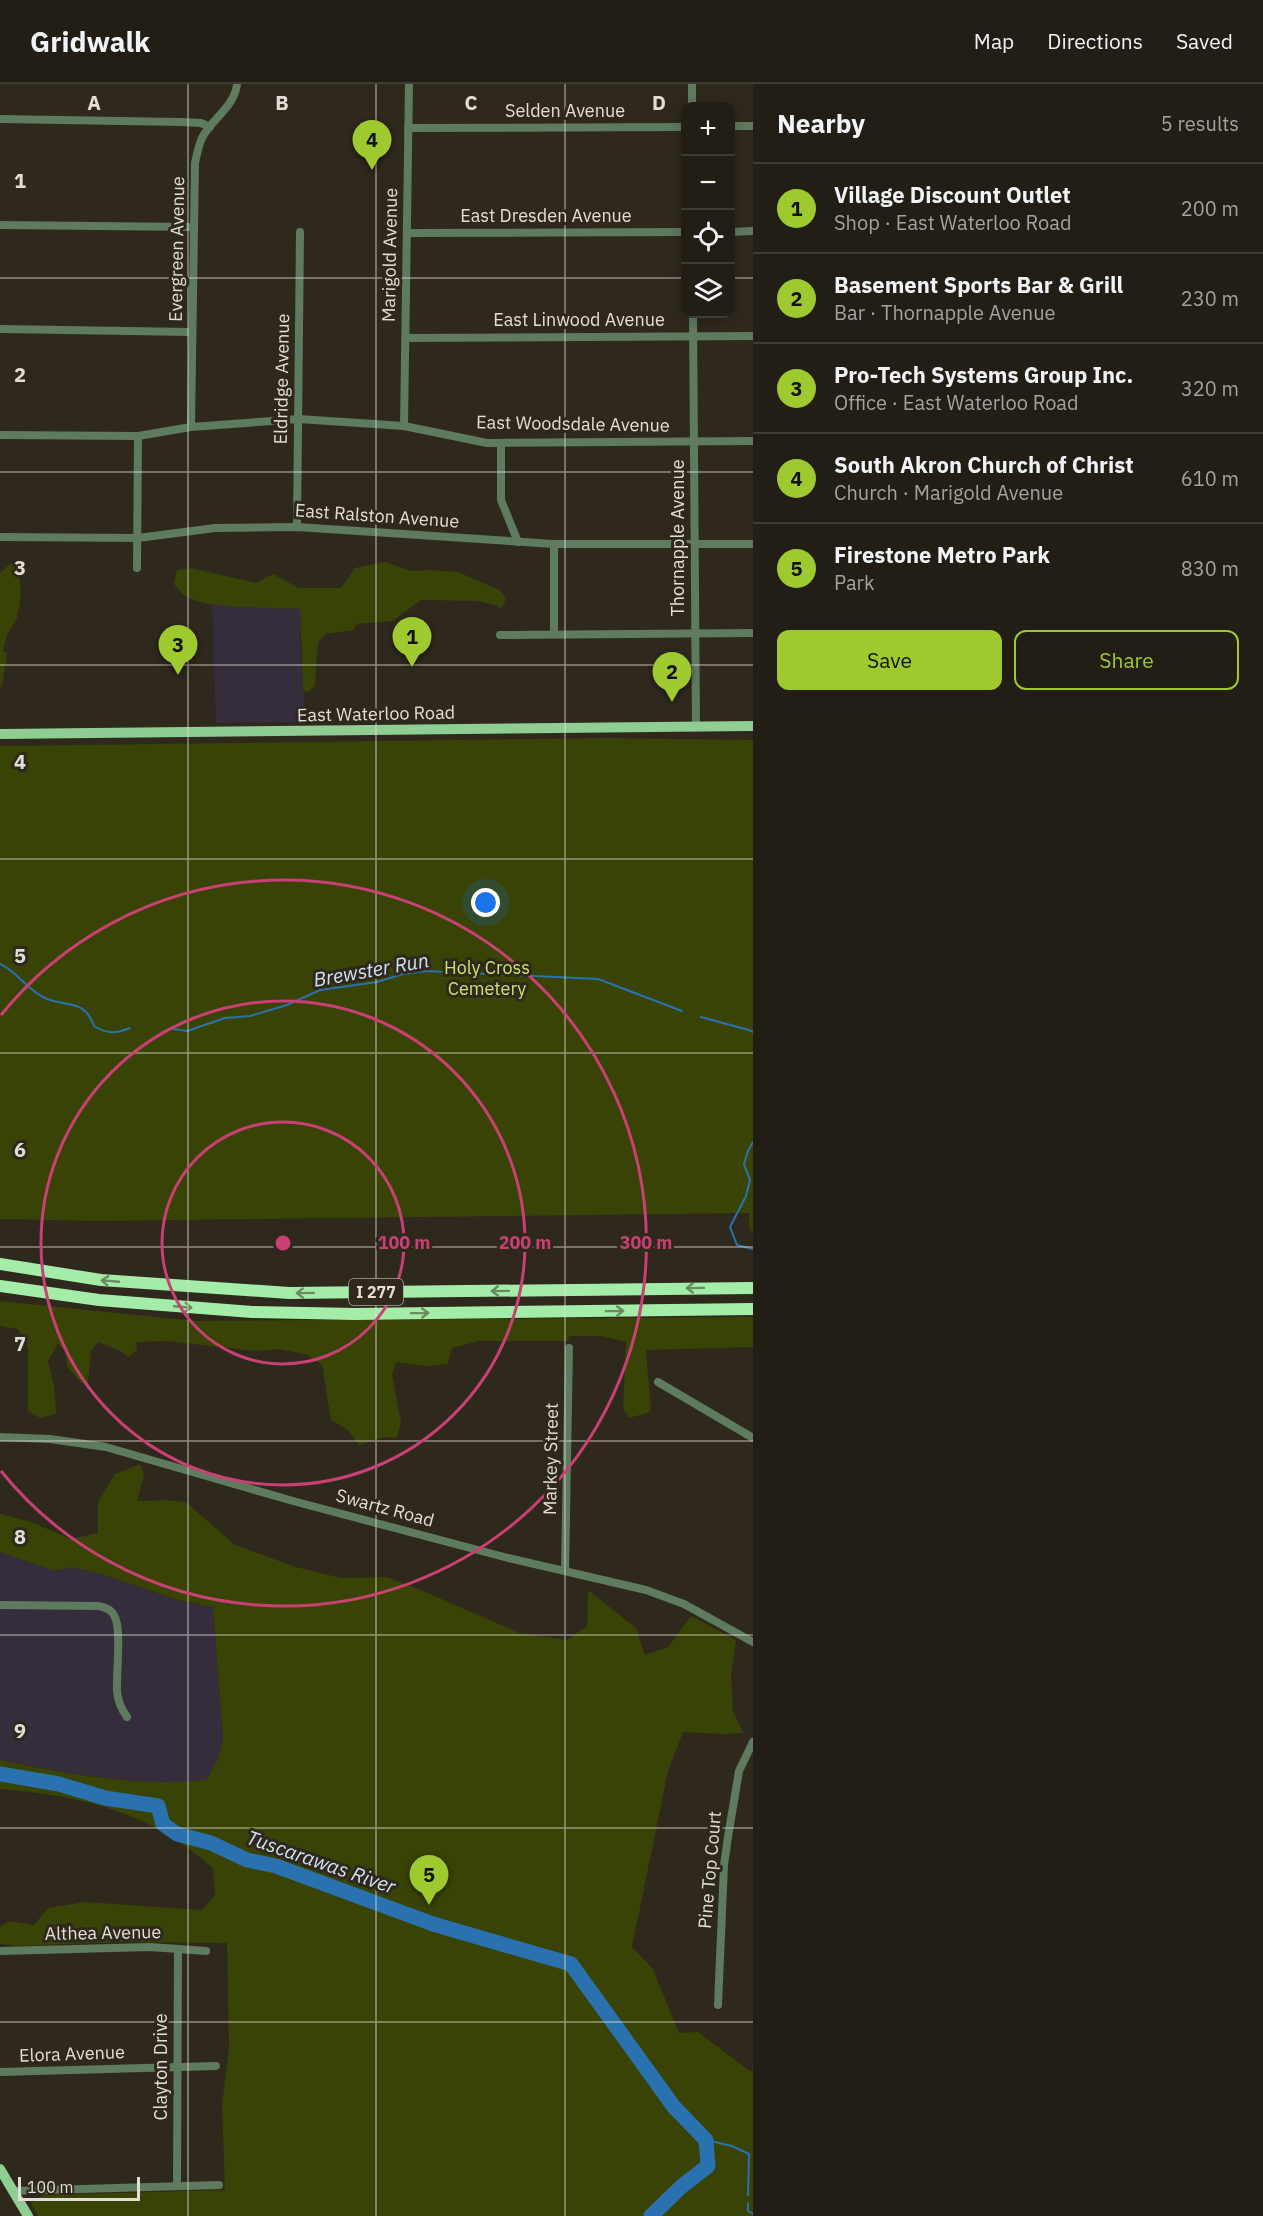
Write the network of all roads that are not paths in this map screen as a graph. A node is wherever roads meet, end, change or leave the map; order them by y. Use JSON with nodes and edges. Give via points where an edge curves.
{"nodes":[{"id":1,"x":409,"y":84,"type":"edge"},
{"id":2,"x":692,"y":84,"type":"edge"},
{"id":3,"x":238,"y":85,"type":"edge"},
{"id":4,"x":692,"y":102,"type":"edge"},
{"id":5,"x":0,"y":120,"type":"edge"},
{"id":6,"x":735,"y":126,"type":"edge"},
{"id":7,"x":753,"y":126,"type":"edge"},
{"id":8,"x":210,"y":127,"type":"junction"},
{"id":9,"x":681,"y":127,"type":"edge"},
{"id":10,"x":408,"y":128,"type":"junction"},
{"id":11,"x":0,"y":225,"type":"edge"},
{"id":12,"x":193,"y":227,"type":"junction"},
{"id":13,"x":753,"y":231,"type":"edge"},
{"id":14,"x":300,"y":232,"type":"dead end"},
{"id":15,"x":681,"y":232,"type":"edge"},
{"id":16,"x":735,"y":232,"type":"edge"},
{"id":17,"x":407,"y":233,"type":"junction"},
{"id":18,"x":693,"y":318,"type":"edge"},
{"id":19,"x":0,"y":329,"type":"edge"},
{"id":20,"x":192,"y":332,"type":"junction"},
{"id":21,"x":693,"y":336,"type":"junction"},
{"id":22,"x":753,"y":336,"type":"edge"},
{"id":23,"x":406,"y":338,"type":"junction"},
{"id":24,"x":298,"y":419,"type":"junction"},
{"id":25,"x":404,"y":426,"type":"junction"},
{"id":26,"x":191,"y":427,"type":"junction"},
{"id":27,"x":0,"y":435,"type":"edge"},
{"id":28,"x":138,"y":436,"type":"junction"},
{"id":29,"x":694,"y":441,"type":"junction"},
{"id":30,"x":753,"y":441,"type":"edge"},
{"id":31,"x":501,"y":443,"type":"junction"},
{"id":32,"x":297,"y":526,"type":"junction"},
{"id":33,"x":0,"y":537,"type":"edge"},
{"id":34,"x":138,"y":538,"type":"junction"},
{"id":35,"x":518,"y":542,"type":"junction"},
{"id":36,"x":554,"y":544,"type":"junction"},
{"id":37,"x":695,"y":544,"type":"junction"},
{"id":38,"x":753,"y":544,"type":"edge"},
{"id":39,"x":137,"y":568,"type":"dead end"},
{"id":40,"x":554,"y":633,"type":"junction"},
{"id":41,"x":753,"y":633,"type":"edge"},
{"id":42,"x":696,"y":634,"type":"junction"},
{"id":43,"x":500,"y":635,"type":"dead end"},
{"id":44,"x":753,"y":726,"type":"edge"},
{"id":45,"x":696,"y":727,"type":"junction"},
{"id":46,"x":0,"y":734,"type":"edge"},
{"id":47,"x":0,"y":1264,"type":"edge"},
{"id":48,"x":0,"y":1286,"type":"edge"},
{"id":49,"x":753,"y":1288,"type":"edge"},
{"id":50,"x":753,"y":1309,"type":"edge"},
{"id":51,"x":569,"y":1348,"type":"dead end"},
{"id":52,"x":658,"y":1382,"type":"dead end"},
{"id":53,"x":0,"y":1437,"type":"edge"},
{"id":54,"x":753,"y":1438,"type":"edge"},
{"id":55,"x":565,"y":1571,"type":"junction"},
{"id":56,"x":0,"y":1605,"type":"edge"},
{"id":57,"x":753,"y":1642,"type":"edge"},
{"id":58,"x":127,"y":1717,"type":"dead end"},
{"id":59,"x":753,"y":1742,"type":"edge"},
{"id":60,"x":178,"y":1949,"type":"junction"},
{"id":61,"x":206,"y":1951,"type":"dead end"},
{"id":62,"x":0,"y":1952,"type":"edge"},
{"id":63,"x":718,"y":2005,"type":"dead end"},
{"id":64,"x":216,"y":2066,"type":"dead end"},
{"id":65,"x":178,"y":2068,"type":"junction"},
{"id":66,"x":0,"y":2072,"type":"edge"},
{"id":67,"x":0,"y":2169,"type":"edge"},
{"id":68,"x":219,"y":2185,"type":"dead end"},
{"id":69,"x":177,"y":2186,"type":"junction"},
{"id":70,"x":13,"y":2191,"type":"junction"},
{"id":71,"x":28,"y":2216,"type":"edge"}],
"edges":[{"from":1,"to":10,"type":"street","name":"Marigold Avenue"},
{"from":2,"to":4,"type":"street"},
{"from":3,"to":8,"type":"street","name":"Evergreen Avenue","via":[[227,108]]},
{"from":5,"to":8,"type":"street","via":[[181,122]]},
{"from":6,"to":7,"type":"street"},
{"from":8,"to":12,"type":"street","name":"Evergreen Avenue","via":[[195,163]]},
{"from":9,"to":10,"type":"street","name":"Selden Avenue"},
{"from":10,"to":17,"type":"street","name":"Marigold Avenue"},
{"from":11,"to":12,"type":"street"},
{"from":12,"to":20,"type":"street","name":"Evergreen Avenue"},
{"from":13,"to":16,"type":"street"},
{"from":14,"to":24,"type":"street","name":"Eldridge Avenue"},
{"from":15,"to":17,"type":"street","name":"East Dresden Avenue"},
{"from":17,"to":23,"type":"street","name":"Marigold Avenue"},
{"from":18,"to":21,"type":"street","name":"Thornapple Avenue"},
{"from":19,"to":20,"type":"street"},
{"from":20,"to":26,"type":"street","name":"Evergreen Avenue"},
{"from":21,"to":22,"type":"street","name":"East Linwood Avenue"},
{"from":21,"to":23,"type":"street","name":"East Linwood Avenue"},
{"from":21,"to":29,"type":"street","name":"Thornapple Avenue"},
{"from":23,"to":25,"type":"street","name":"Marigold Avenue"},
{"from":24,"to":25,"type":"street","name":"East Woodsdale Avenue"},
{"from":24,"to":26,"type":"street","name":"East Woodsdale Avenue"},
{"from":24,"to":32,"type":"street","name":"Eldridge Avenue"},
{"from":25,"to":31,"type":"street","name":"East Woodsdale Avenue"},
{"from":26,"to":28,"type":"street","name":"East Woodsdale Avenue"},
{"from":27,"to":28,"type":"street","name":"East Woodsdale Avenue"},
{"from":28,"to":34,"type":"street"},
{"from":29,"to":30,"type":"street","name":"East Woodsdale Avenue"},
{"from":29,"to":31,"type":"street","name":"East Woodsdale Avenue"},
{"from":29,"to":37,"type":"street","name":"Thornapple Avenue"},
{"from":31,"to":35,"type":"street","via":[[501,500]]},
{"from":32,"to":34,"type":"street","name":"East Ralston Avenue","via":[[215,528]]},
{"from":32,"to":35,"type":"street","name":"East Ralston Avenue"},
{"from":33,"to":34,"type":"street","name":"East Ralston Avenue"},
{"from":34,"to":39,"type":"street"},
{"from":35,"to":36,"type":"street","name":"East Ralston Avenue"},
{"from":36,"to":37,"type":"street","name":"East Ralston Avenue"},
{"from":36,"to":40,"type":"street"},
{"from":37,"to":38,"type":"street","name":"East Ralston Avenue"},
{"from":37,"to":42,"type":"street","name":"Thornapple Avenue"},
{"from":40,"to":42,"type":"street"},
{"from":40,"to":43,"type":"street"},
{"from":41,"to":42,"type":"street"},
{"from":42,"to":45,"type":"street","name":"Thornapple Avenue"},
{"from":44,"to":45,"type":"main road","name":"East Waterloo Road"},
{"from":45,"to":46,"type":"main road","name":"East Waterloo Road"},
{"from":49,"to":47,"type":"highway","number":"I 277","one_way":true,"via":[[289,1293],[101,1280]]},
{"from":48,"to":50,"type":"highway","number":"I 277","one_way":true,"via":[[99,1300],[287,1313]]},
{"from":51,"to":55,"type":"street","name":"Markey Street"},
{"from":52,"to":54,"type":"street"},
{"from":53,"to":55,"type":"street","name":"Swartz Road","via":[[106,1447],[293,1501]]},
{"from":55,"to":57,"type":"street","name":"Swartz Road","via":[[663,1595]]},
{"from":56,"to":58,"type":"street","via":[[98,1606],[109,1610],[118,1626],[117,1692]]},
{"from":59,"to":63,"type":"street","name":"Pine Top Court","via":[[740,1771],[724,1865]]},
{"from":60,"to":61,"type":"street","name":"Althea Avenue"},
{"from":60,"to":62,"type":"street","name":"Althea Avenue"},
{"from":60,"to":65,"type":"street","name":"Clayton Drive"},
{"from":64,"to":65,"type":"street","name":"Elora Avenue"},
{"from":65,"to":66,"type":"street","name":"Elora Avenue"},
{"from":65,"to":69,"type":"street","name":"Clayton Drive"},
{"from":67,"to":70,"type":"main road"},
{"from":68,"to":69,"type":"street"},
{"from":69,"to":70,"type":"street"},
{"from":70,"to":71,"type":"main road"}]}
